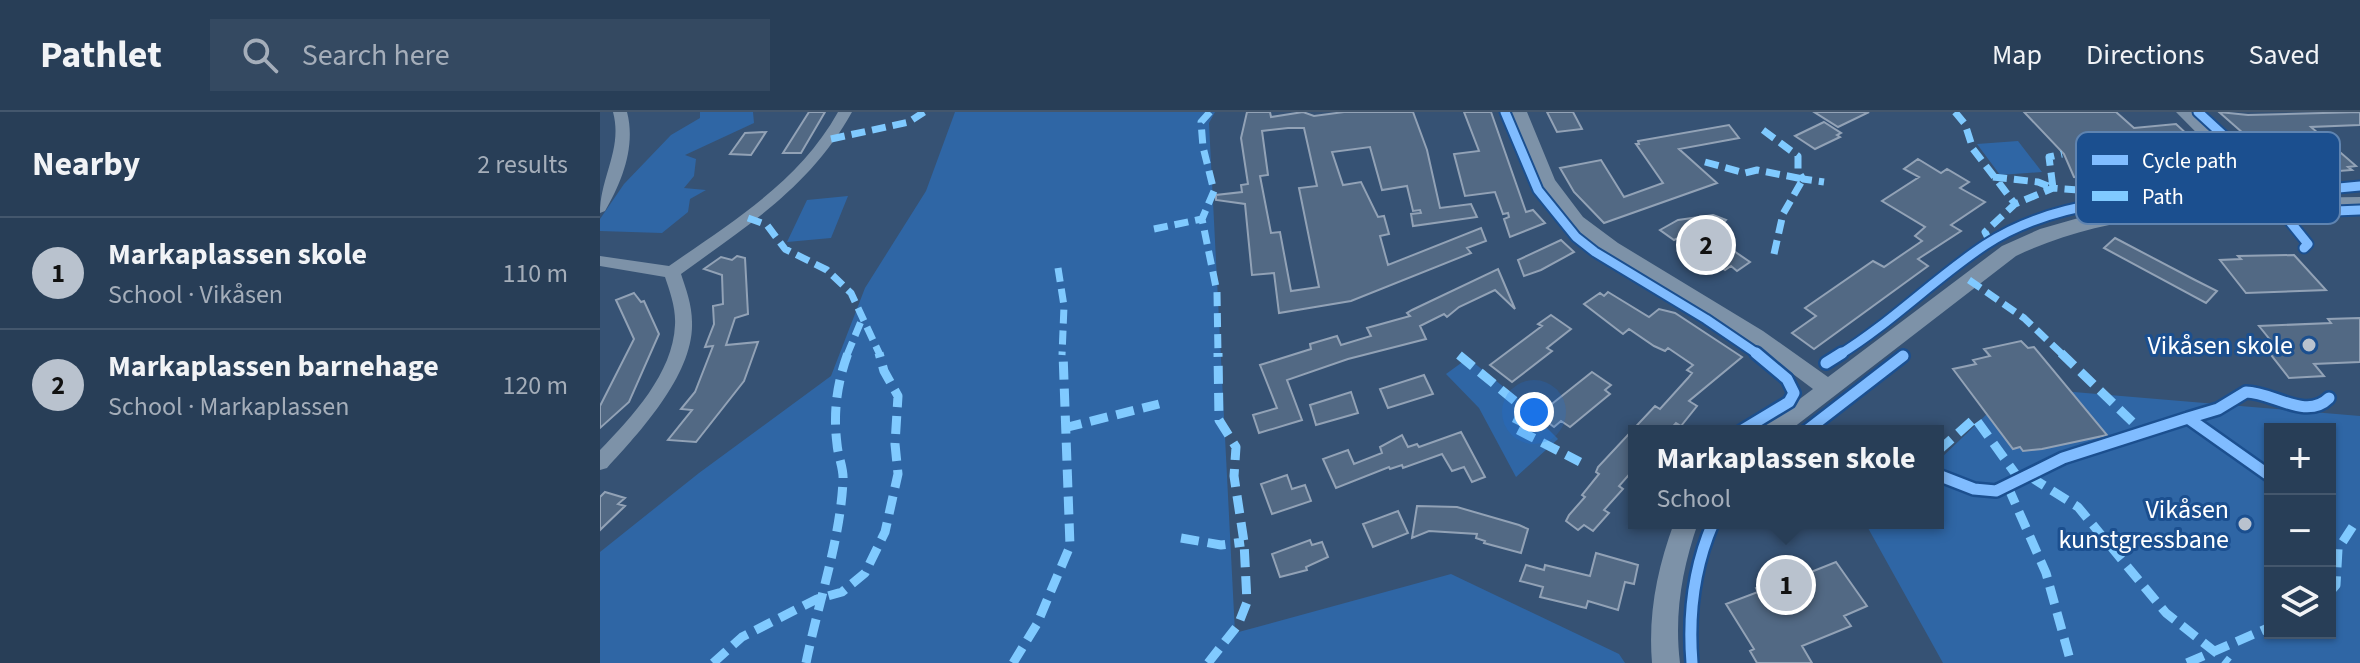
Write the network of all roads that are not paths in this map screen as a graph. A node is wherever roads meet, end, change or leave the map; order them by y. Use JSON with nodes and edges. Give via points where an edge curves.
{"nodes":[{"id":1,"x":620,"y":112,"type":"edge"},
{"id":2,"x":845,"y":112,"type":"edge"},
{"id":3,"x":1519,"y":112,"type":"edge"},
{"id":4,"x":2184,"y":112,"type":"edge"},
{"id":5,"x":2204,"y":132,"type":"edge"},
{"id":6,"x":2340,"y":203,"type":"edge"},
{"id":7,"x":2360,"y":203,"type":"edge"},
{"id":8,"x":600,"y":208,"type":"edge"},
{"id":9,"x":2077,"y":224,"type":"edge"},
{"id":10,"x":600,"y":261,"type":"edge"},
{"id":11,"x":672,"y":272,"type":"junction"},
{"id":12,"x":1828,"y":388,"type":"junction"},
{"id":13,"x":1781,"y":425,"type":"edge"},
{"id":14,"x":600,"y":462,"type":"edge"},
{"id":15,"x":1684,"y":529,"type":"edge"},
{"id":16,"x":1666,"y":663,"type":"edge"}],
"edges":[{"from":1,"to":8,"type":"street","via":[[623,148]]},
{"from":2,"to":11,"type":"street","via":[[804,173]]},
{"from":3,"to":12,"type":"street","via":[[1546,181],[1576,221]]},
{"from":4,"to":5,"type":"street"},
{"from":6,"to":7,"type":"street"},
{"from":9,"to":12,"type":"street","via":[[2053,229],[2009,251]]},
{"from":10,"to":11,"type":"street"},
{"from":11,"to":14,"type":"street","via":[[684,327],[678,349],[650,404]]},
{"from":12,"to":13,"type":"street"},
{"from":15,"to":16,"type":"street","via":[[1668,582]]}]}
